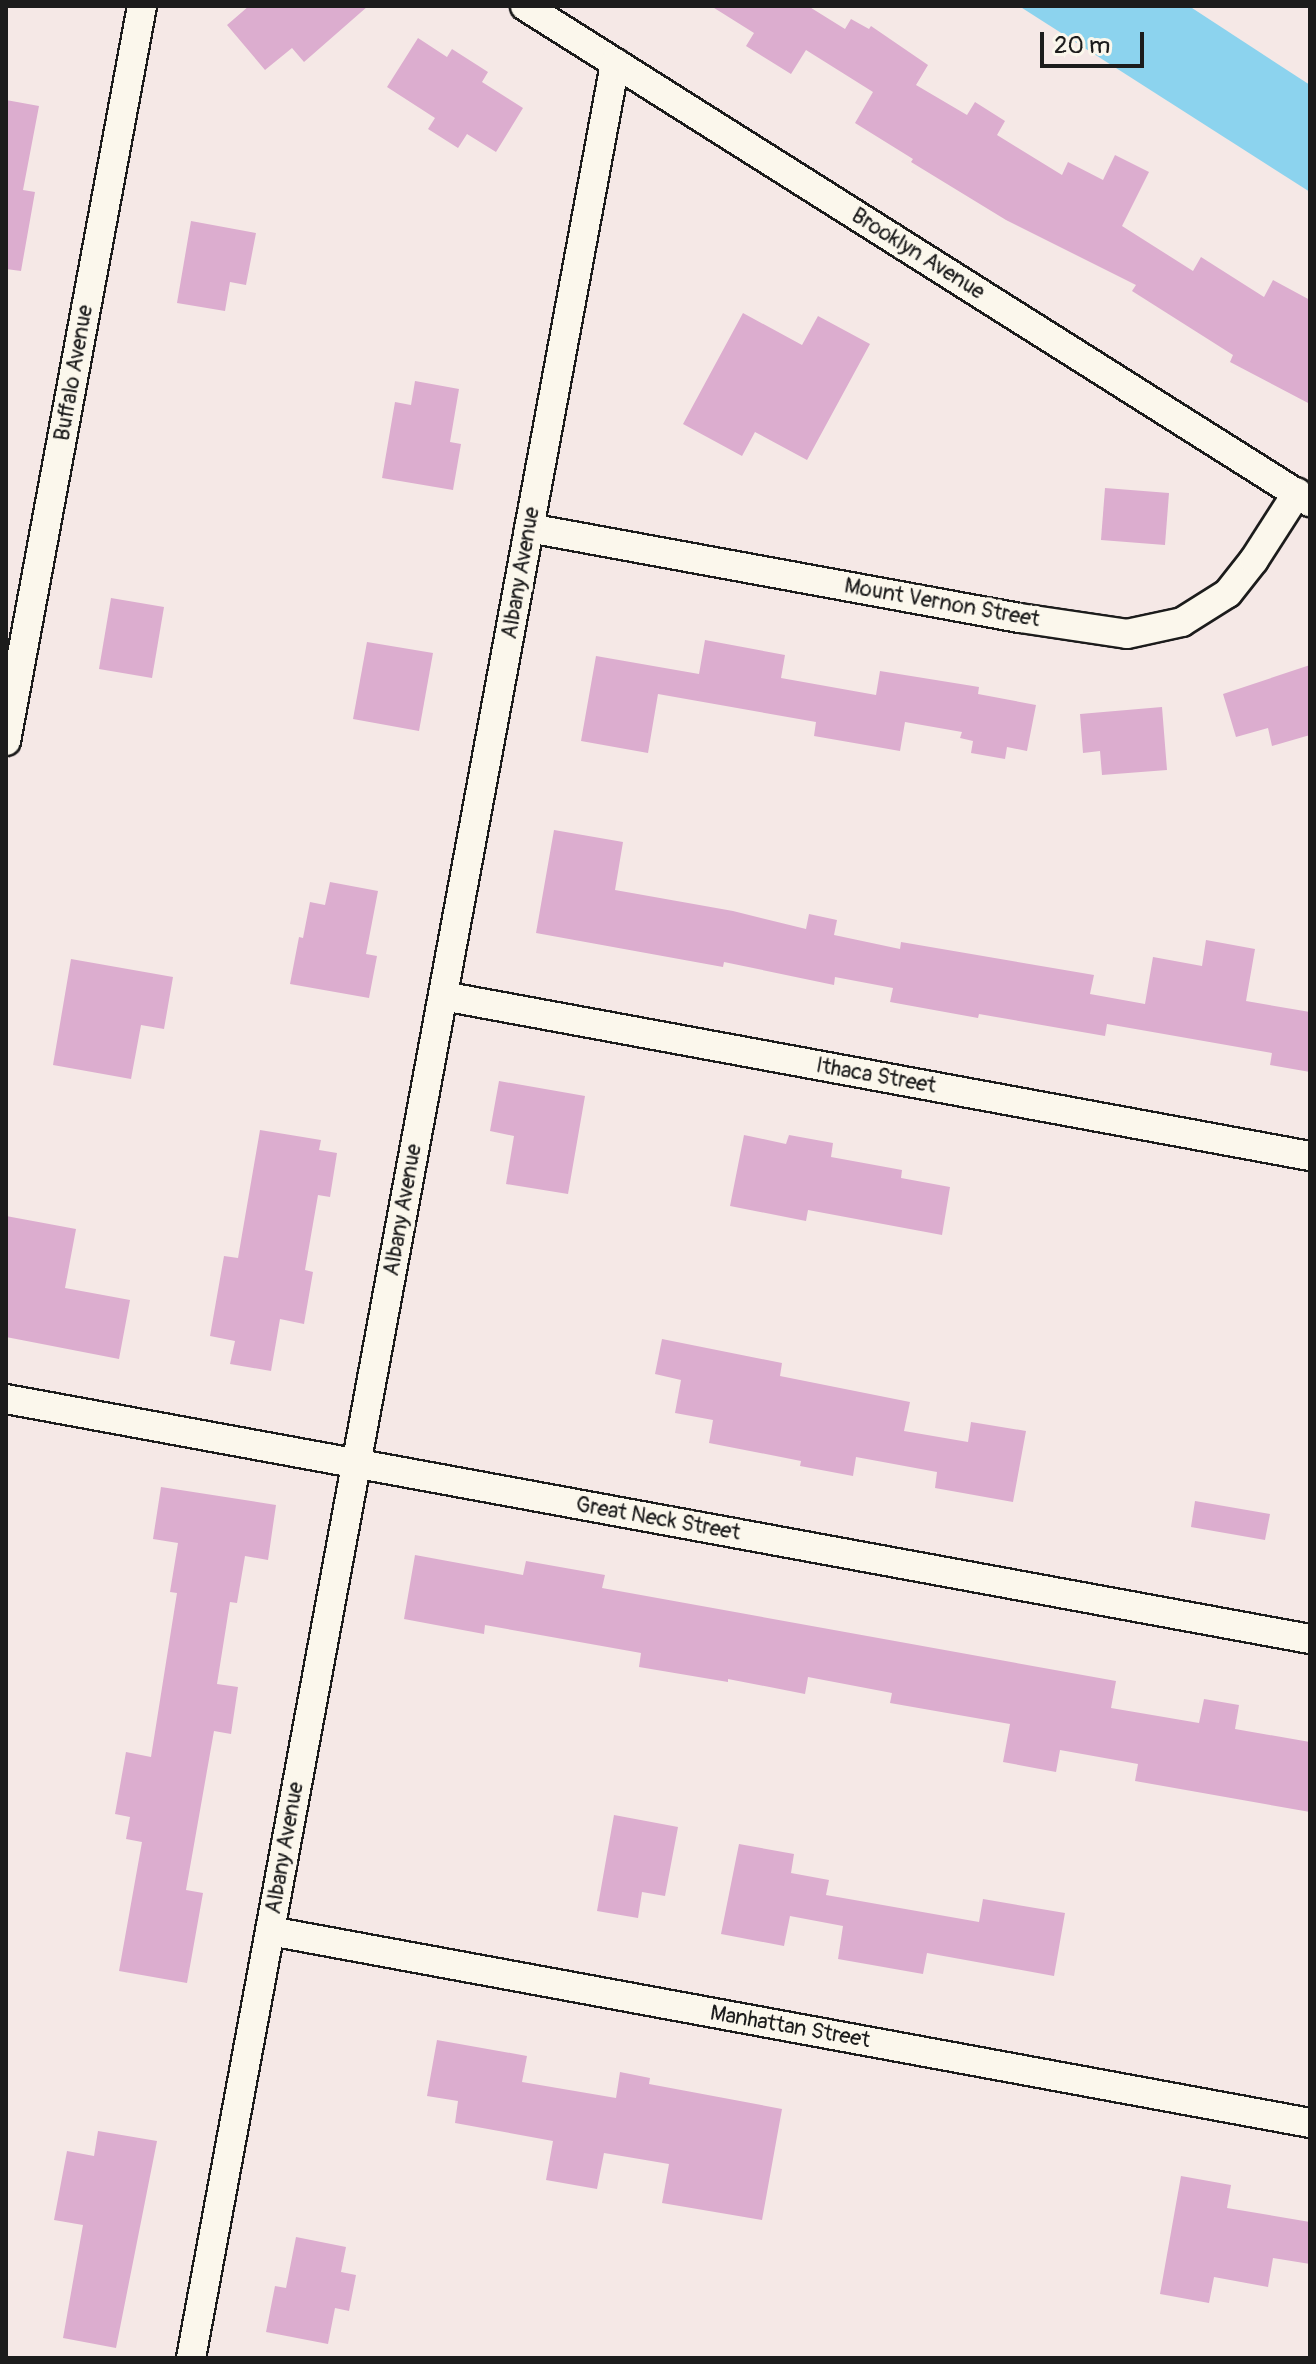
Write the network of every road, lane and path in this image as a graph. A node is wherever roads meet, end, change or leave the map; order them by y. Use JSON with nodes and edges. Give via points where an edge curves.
{"nodes":[{"id":1,"x":142,"y":6,"type":"edge"},
{"id":2,"x":525,"y":6,"type":"edge"},
{"id":3,"x":615,"y":63,"type":"junction"},
{"id":4,"x":1303,"y":497,"type":"edge"},
{"id":5,"x":529,"y":528,"type":"junction"},
{"id":6,"x":6,"y":741,"type":"edge"},
{"id":7,"x":443,"y":996,"type":"junction"},
{"id":8,"x":1310,"y":1156,"type":"edge"},
{"id":9,"x":6,"y":1399,"type":"edge"},
{"id":10,"x":356,"y":1463,"type":"junction"},
{"id":11,"x":1310,"y":1639,"type":"edge"},
{"id":12,"x":270,"y":1931,"type":"junction"},
{"id":13,"x":1310,"y":2123,"type":"edge"},
{"id":14,"x":191,"y":2358,"type":"edge"}],
"edges":[{"from":1,"to":6,"type":"street","name":"Buffalo Avenue"},
{"from":2,"to":3,"type":"street","name":"Brooklyn Avenue"},
{"from":3,"to":4,"type":"street","name":"Brooklyn Avenue"},
{"from":3,"to":5,"type":"street","name":"Albany Avenue"},
{"from":4,"to":5,"type":"street","name":"Mount Vernon Street","via":[[1228,593],[1182,622],[1127,634]]},
{"from":5,"to":7,"type":"street","name":"Albany Avenue"},
{"from":7,"to":8,"type":"street","name":"Ithaca Street"},
{"from":7,"to":10,"type":"street","name":"Albany Avenue"},
{"from":9,"to":10,"type":"street","name":"Great Neck Street"},
{"from":10,"to":11,"type":"street","name":"Great Neck Street"},
{"from":10,"to":12,"type":"street","name":"Albany Avenue"},
{"from":12,"to":13,"type":"street","name":"Manhattan Street"},
{"from":12,"to":14,"type":"street","name":"Albany Avenue"}]}
